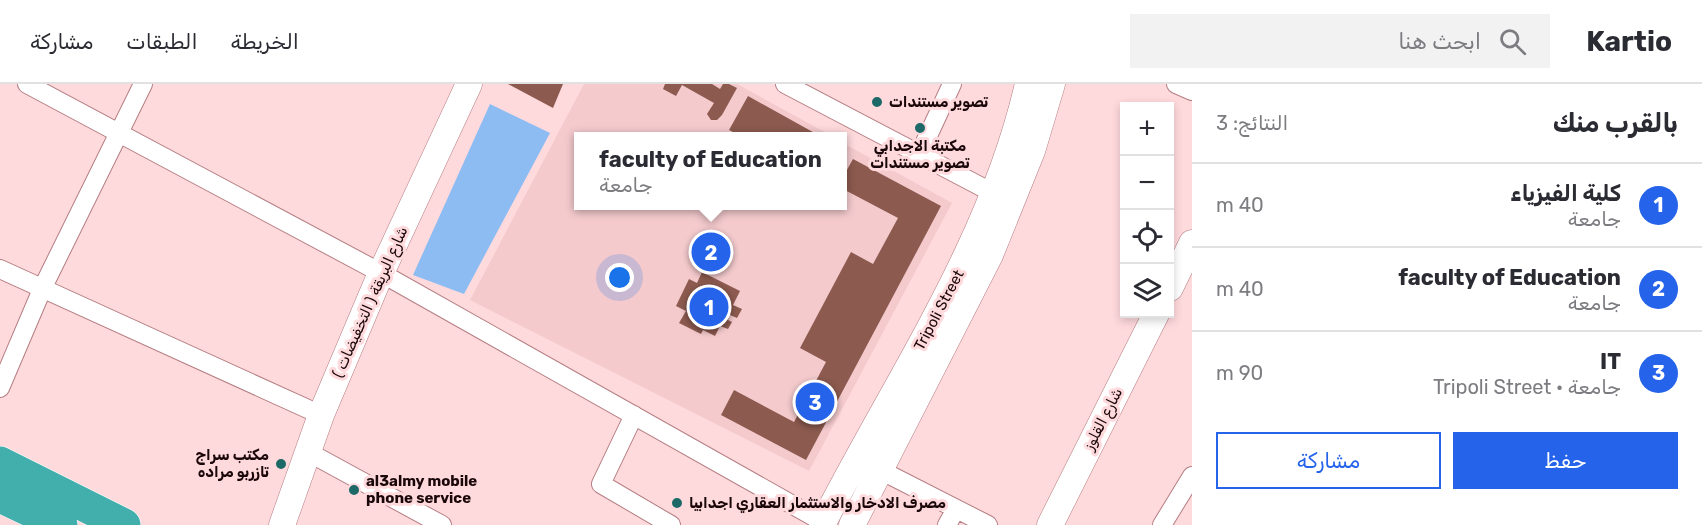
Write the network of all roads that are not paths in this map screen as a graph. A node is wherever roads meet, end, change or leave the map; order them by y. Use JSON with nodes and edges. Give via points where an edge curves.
{"nodes":[{"id":1,"x":27,"y":84,"type":"edge"},
{"id":2,"x":143,"y":84,"type":"edge"},
{"id":3,"x":468,"y":84,"type":"edge"},
{"id":4,"x":785,"y":84,"type":"edge"},
{"id":5,"x":952,"y":84,"type":"edge"},
{"id":6,"x":1028,"y":84,"type":"edge"},
{"id":7,"x":1052,"y":84,"type":"edge"},
{"id":8,"x":1176,"y":84,"type":"edge"},
{"id":9,"x":1192,"y":91,"type":"edge"},
{"id":10,"x":119,"y":133,"type":"junction"},
{"id":11,"x":920,"y":153,"type":"junction"},
{"id":12,"x":995,"y":194,"type":"junction"},
{"id":13,"x":1192,"y":243,"type":"edge"},
{"id":14,"x":0,"y":269,"type":"edge"},
{"id":15,"x":381,"y":273,"type":"junction"},
{"id":16,"x":1174,"y":280,"type":"edge"},
{"id":17,"x":43,"y":287,"type":"junction"},
{"id":18,"x":1154,"y":318,"type":"edge"},
{"id":19,"x":0,"y":387,"type":"edge"},
{"id":20,"x":321,"y":415,"type":"junction"},
{"id":21,"x":634,"y":415,"type":"junction"},
{"id":22,"x":308,"y":452,"type":"junction"},
{"id":23,"x":0,"y":463,"type":"edge"},
{"id":24,"x":880,"y":470,"type":"junction"},
{"id":25,"x":1192,"y":476,"type":"edge"},
{"id":26,"x":0,"y":496,"type":"edge"},
{"id":27,"x":952,"y":517,"type":"edge"},
{"id":28,"x":823,"y":524,"type":"edge"},
{"id":29,"x":61,"y":525,"type":"edge"},
{"id":30,"x":124,"y":525,"type":"edge"},
{"id":31,"x":282,"y":525,"type":"edge"},
{"id":32,"x":442,"y":525,"type":"edge"},
{"id":33,"x":671,"y":525,"type":"edge"},
{"id":34,"x":852,"y":525,"type":"edge"},
{"id":35,"x":988,"y":525,"type":"edge"},
{"id":36,"x":1050,"y":525,"type":"edge"},
{"id":37,"x":1162,"y":525,"type":"edge"}],
"edges":[{"from":1,"to":10,"type":"street"},
{"from":2,"to":10,"type":"street"},
{"from":3,"to":15,"type":"main road","name":"شارع البريقة ( التخفيضات )"},
{"from":4,"to":11,"type":"street"},
{"from":5,"to":11,"type":"street"},
{"from":6,"to":12,"type":"main road","name":"Tripoli Street"},
{"from":7,"to":24,"type":"main road","name":"Tripoli Street","via":[[1032,152],[1002,228]]},
{"from":8,"to":9,"type":"street"},
{"from":10,"to":15,"type":"street"},
{"from":10,"to":17,"type":"street"},
{"from":11,"to":12,"type":"street"},
{"from":12,"to":28,"type":"main road","name":"Tripoli Street","via":[[968,255]]},
{"from":13,"to":16,"type":"main road"},
{"from":14,"to":17,"type":"street"},
{"from":15,"to":20,"type":"main road","name":"شارع البريقة ( التخفيضات )"},
{"from":15,"to":21,"type":"street"},
{"from":17,"to":19,"type":"street"},
{"from":17,"to":20,"type":"street"},
{"from":18,"to":36,"type":"main road","name":"شارع القلوز"},
{"from":20,"to":22,"type":"main road","name":"شارع البريقة ( التخفيضات )"},
{"from":21,"to":28,"type":"street"},
{"from":21,"to":33,"type":"street","via":[[601,484]]},
{"from":22,"to":31,"type":"main road","name":"شارع البريقة ( التخفيضات )"},
{"from":22,"to":32,"type":"street"},
{"from":23,"to":30,"type":"highway"},
{"from":24,"to":27,"type":"street"},
{"from":24,"to":34,"type":"main road","name":"Tripoli Street"},
{"from":25,"to":37,"type":"street"},
{"from":26,"to":29,"type":"highway"},
{"from":27,"to":35,"type":"street"}]}
